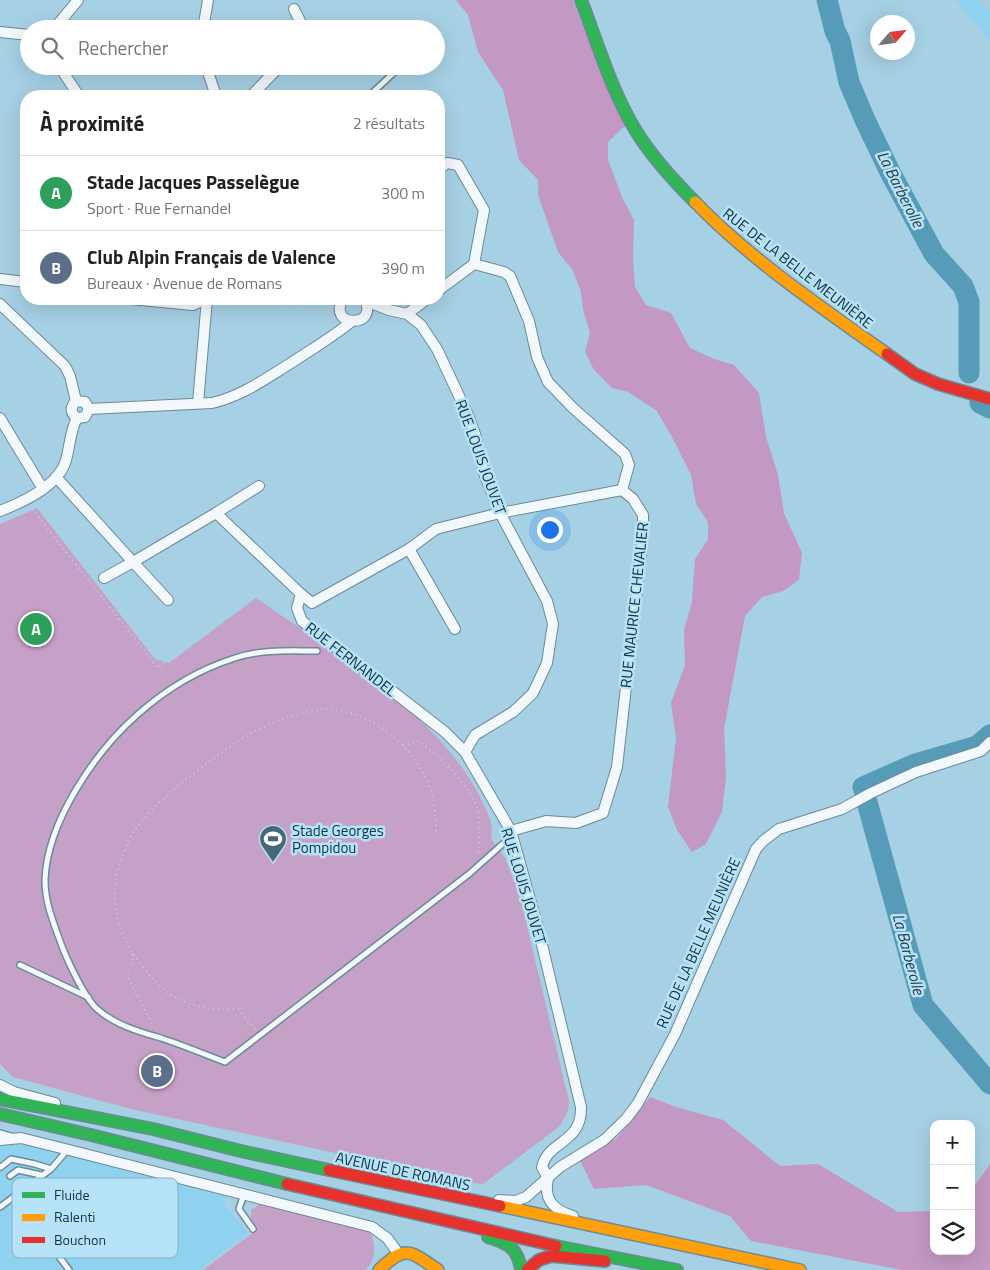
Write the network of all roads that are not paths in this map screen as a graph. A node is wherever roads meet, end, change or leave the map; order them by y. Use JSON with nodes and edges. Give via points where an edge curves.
{"nodes":[{"id":1,"x":78,"y":0,"type":"edge"},
{"id":2,"x":208,"y":0,"type":"edge"},
{"id":3,"x":581,"y":0,"type":"edge"},
{"id":4,"x":294,"y":9,"type":"dead end"},
{"id":5,"x":61,"y":20,"type":"edge"},
{"id":6,"x":205,"y":20,"type":"edge"},
{"id":7,"x":300,"y":20,"type":"edge"},
{"id":8,"x":0,"y":32,"type":"edge"},
{"id":9,"x":20,"y":34,"type":"edge"},
{"id":10,"x":65,"y":75,"type":"edge"},
{"id":11,"x":209,"y":75,"type":"edge"},
{"id":12,"x":271,"y":75,"type":"edge"},
{"id":13,"x":391,"y":75,"type":"edge"},
{"id":14,"x":75,"y":90,"type":"edge"},
{"id":15,"x":214,"y":90,"type":"edge"},
{"id":16,"x":257,"y":90,"type":"edge"},
{"id":17,"x":375,"y":90,"type":"edge"},
{"id":18,"x":445,"y":164,"type":"edge"},
{"id":19,"x":474,"y":264,"type":"junction"},
{"id":20,"x":0,"y":279,"type":"edge"},
{"id":21,"x":20,"y":281,"type":"edge"},
{"id":22,"x":445,"y":286,"type":"edge"},
{"id":23,"x":0,"y":304,"type":"edge"},
{"id":24,"x":206,"y":305,"type":"edge"},
{"id":25,"x":340,"y":305,"type":"edge"},
{"id":26,"x":368,"y":305,"type":"edge"},
{"id":27,"x":377,"y":305,"type":"edge"},
{"id":28,"x":419,"y":305,"type":"edge"},
{"id":29,"x":389,"y":310,"type":"junction"},
{"id":30,"x":366,"y":313,"type":"junction"},
{"id":31,"x":407,"y":314,"type":"junction"},
{"id":32,"x":346,"y":318,"type":"junction"},
{"id":33,"x":990,"y":398,"type":"edge"},
{"id":34,"x":76,"y":402,"type":"junction"},
{"id":35,"x":198,"y":403,"type":"junction"},
{"id":36,"x":89,"y":409,"type":"junction"},
{"id":37,"x":0,"y":418,"type":"edge"},
{"id":38,"x":77,"y":418,"type":"junction"},
{"id":39,"x":56,"y":477,"type":"junction"},
{"id":40,"x":259,"y":486,"type":"dead end"},
{"id":41,"x":43,"y":489,"type":"junction"},
{"id":42,"x":622,"y":490,"type":"junction"},
{"id":43,"x":0,"y":511,"type":"edge"},
{"id":44,"x":216,"y":513,"type":"junction"},
{"id":45,"x":500,"y":513,"type":"junction"},
{"id":46,"x":409,"y":549,"type":"junction"},
{"id":47,"x":133,"y":562,"type":"junction"},
{"id":48,"x":104,"y":578,"type":"dead end"},
{"id":49,"x":300,"y":599,"type":"junction"},
{"id":50,"x":168,"y":600,"type":"dead end"},
{"id":51,"x":454,"y":629,"type":"dead end"},
{"id":52,"x":317,"y":652,"type":"dead end"},
{"id":53,"x":990,"y":742,"type":"edge"},
{"id":54,"x":465,"y":752,"type":"junction"},
{"id":55,"x":512,"y":834,"type":"junction"},
{"id":56,"x":20,"y":965,"type":"dead end"},
{"id":57,"x":88,"y":998,"type":"junction"},
{"id":58,"x":0,"y":1085,"type":"edge"},
{"id":59,"x":0,"y":1099,"type":"edge"},
{"id":60,"x":0,"y":1114,"type":"edge"},
{"id":61,"x":153,"y":1129,"type":"junction"},
{"id":62,"x":0,"y":1133,"type":"edge"},
{"id":63,"x":21,"y":1138,"type":"junction"},
{"id":64,"x":0,"y":1140,"type":"edge"},
{"id":65,"x":66,"y":1149,"type":"junction"},
{"id":66,"x":1,"y":1167,"type":"dead end"},
{"id":67,"x":50,"y":1169,"type":"junction"},
{"id":68,"x":41,"y":1175,"type":"junction"},
{"id":69,"x":10,"y":1176,"type":"dead end"},
{"id":70,"x":37,"y":1178,"type":"edge"},
{"id":71,"x":548,"y":1178,"type":"junction"},
{"id":72,"x":244,"y":1193,"type":"junction"},
{"id":73,"x":12,"y":1197,"type":"edge"},
{"id":74,"x":458,"y":1199,"type":"junction"},
{"id":75,"x":0,"y":1207,"type":"edge"},
{"id":76,"x":413,"y":1215,"type":"junction"},
{"id":77,"x":253,"y":1229,"type":"dead end"},
{"id":78,"x":653,"y":1240,"type":"junction"},
{"id":79,"x":398,"y":1253,"type":"junction"},
{"id":80,"x":60,"y":1258,"type":"edge"},
{"id":81,"x":661,"y":1267,"type":"junction"},
{"id":82,"x":69,"y":1270,"type":"edge"},
{"id":83,"x":379,"y":1270,"type":"edge"},
{"id":84,"x":438,"y":1270,"type":"edge"},
{"id":85,"x":521,"y":1270,"type":"edge"},
{"id":86,"x":527,"y":1270,"type":"edge"},
{"id":87,"x":678,"y":1270,"type":"edge"},
{"id":88,"x":800,"y":1270,"type":"edge"}],
"edges":[{"from":1,"to":5,"type":"street"},
{"from":2,"to":6,"type":"street"},
{"from":3,"to":33,"type":"main road","name":"RUE DE LA BELLE MEUNIÈRE","via":[[616,91],[637,132],[670,176],[718,226],[788,282],[915,374],[938,384]]},
{"from":4,"to":7,"type":"street"},
{"from":8,"to":9,"type":"street"},
{"from":10,"to":14,"type":"street"},
{"from":11,"to":15,"type":"street"},
{"from":12,"to":16,"type":"street"},
{"from":13,"to":17,"type":"lane"},
{"from":18,"to":19,"type":"street","via":[[458,165],[484,210]]},
{"from":19,"to":22,"type":"street"},
{"from":19,"to":42,"type":"street","via":[[510,276],[529,321],[537,357],[548,382],[626,454],[629,465]]},
{"from":20,"to":21,"type":"street"},
{"from":23,"to":34,"type":"street","via":[[64,366],[70,376]]},
{"from":24,"to":35,"type":"street"},
{"from":25,"to":32,"type":"street"},
{"from":26,"to":30,"type":"street"},
{"from":27,"to":29,"type":"street"},
{"from":28,"to":31,"type":"street"},
{"from":29,"to":30,"type":"street"},
{"from":29,"to":31,"type":"street"},
{"from":30,"to":32,"type":"street","via":[[361,320]]},
{"from":31,"to":45,"type":"street","name":"RUE LOUIS JOUVET","via":[[421,325],[437,349],[468,415]]},
{"from":32,"to":35,"type":"street","via":[[337,334],[244,393],[226,400]]},
{"from":34,"to":36,"type":"street","via":[[85,402]]},
{"from":34,"to":38,"type":"street","via":[[71,410]]},
{"from":35,"to":36,"type":"street"},
{"from":36,"to":38,"type":"street","via":[[85,417]]},
{"from":37,"to":41,"type":"street"},
{"from":38,"to":39,"type":"street","via":[[72,427],[66,461]]},
{"from":39,"to":41,"type":"street"},
{"from":39,"to":47,"type":"street"},
{"from":40,"to":44,"type":"street"},
{"from":41,"to":43,"type":"street"},
{"from":42,"to":45,"type":"street"},
{"from":42,"to":55,"type":"street","name":"RUE MAURICE CHEVALIER","via":[[633,499],[643,515],[643,537],[617,767],[603,813],[576,822],[546,821]]},
{"from":44,"to":47,"type":"street"},
{"from":44,"to":49,"type":"street","name":"RUE FERNANDEL"},
{"from":45,"to":46,"type":"street","via":[[436,529]]},
{"from":45,"to":54,"type":"street","name":"RUE LOUIS JOUVET","via":[[547,601],[553,624],[547,663],[533,693],[513,712],[475,735]]},
{"from":46,"to":49,"type":"street","via":[[312,603]]},
{"from":46,"to":51,"type":"street"},
{"from":47,"to":48,"type":"street"},
{"from":47,"to":50,"type":"street"},
{"from":49,"to":54,"type":"street","name":"RUE FERNANDEL","via":[[297,608],[302,621],[445,732]]},
{"from":52,"to":57,"type":"lane","via":[[273,651],[236,658],[175,686],[137,715],[108,745],[83,780],[63,812],[52,845],[46,879],[48,910],[63,950]]},
{"from":53,"to":71,"type":"street","name":"RUE DE LA BELLE MEUNIÈRE","via":[[981,752],[916,772],[842,809],[780,829],[763,840],[756,849],[675,1034],[638,1103],[616,1130]]},
{"from":54,"to":55,"type":"street","name":"RUE LOUIS JOUVET"},
{"from":55,"to":57,"type":"lane","via":[[469,874],[225,1062],[142,1034],[97,1008]]},
{"from":55,"to":71,"type":"street","name":"RUE LOUIS JOUVET","via":[[581,1107],[579,1125],[543,1162]]},
{"from":56,"to":57,"type":"lane"},
{"from":58,"to":61,"type":"street","via":[[14,1092]]},
{"from":59,"to":61,"type":"main road","name":"AVENUE DE ROMANS"},
{"from":60,"to":76,"type":"main road"},
{"from":61,"to":74,"type":"main road","name":"AVENUE DE ROMANS"},
{"from":62,"to":63,"type":"lane"},
{"from":63,"to":64,"type":"street"},
{"from":63,"to":65,"type":"street"},
{"from":65,"to":67,"type":"lane"},
{"from":65,"to":72,"type":"street"},
{"from":66,"to":67,"type":"lane","via":[[11,1159]]},
{"from":67,"to":68,"type":"lane"},
{"from":68,"to":69,"type":"lane","via":[[18,1170]]},
{"from":68,"to":70,"type":"lane"},
{"from":71,"to":74,"type":"street","name":"RUE DE LA BELLE MEUNIÈRE","via":[[526,1197],[516,1201]]},
{"from":71,"to":78,"type":"street","via":[[548,1198],[562,1213]]},
{"from":72,"to":77,"type":"lane","via":[[240,1209]]},
{"from":72,"to":79,"type":"street","via":[[372,1227],[387,1238]]},
{"from":73,"to":75,"type":"lane"},
{"from":74,"to":78,"type":"main road","name":"AVENUE DE ROMANS"},
{"from":76,"to":81,"type":"main road"},
{"from":76,"to":85,"type":"main road","via":[[505,1242],[513,1247]]},
{"from":78,"to":88,"type":"main road","name":"AVENUE DE ROMANS"},
{"from":79,"to":83,"type":"main road"},
{"from":79,"to":84,"type":"main road","via":[[412,1252]]},
{"from":80,"to":82,"type":"lane"},
{"from":81,"to":86,"type":"main road","via":[[551,1256],[539,1260]]},
{"from":81,"to":87,"type":"main road"}]}
